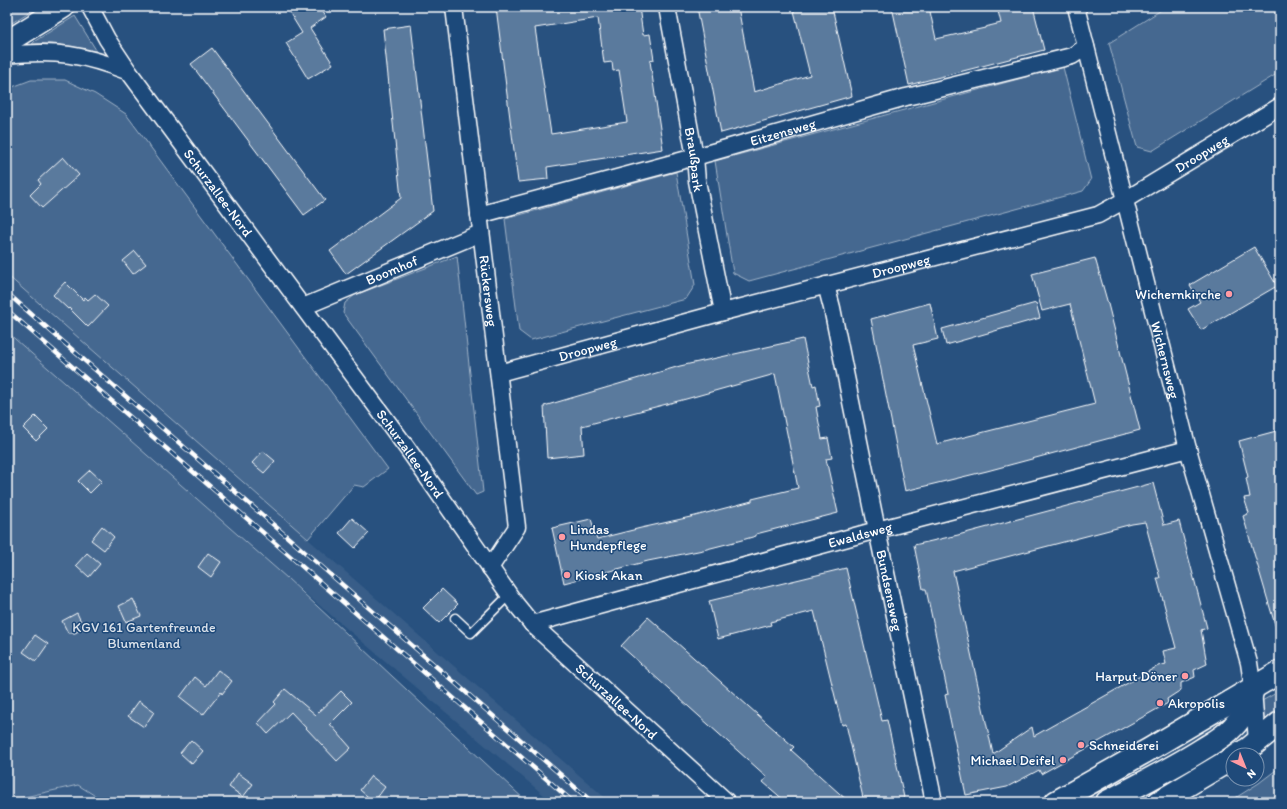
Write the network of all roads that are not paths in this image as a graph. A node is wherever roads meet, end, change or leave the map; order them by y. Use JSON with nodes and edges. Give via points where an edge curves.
{"nodes":[{"id":1,"x":64,"y":7,"type":"edge"},
{"id":2,"x":90,"y":7,"type":"edge"},
{"id":3,"x":454,"y":7,"type":"edge"},
{"id":4,"x":667,"y":7,"type":"edge"},
{"id":5,"x":1076,"y":7,"type":"edge"},
{"id":6,"x":7,"y":42,"type":"edge"},
{"id":7,"x":1086,"y":47,"type":"junction"},
{"id":8,"x":7,"y":56,"type":"edge"},
{"id":9,"x":129,"y":72,"type":"junction"},
{"id":10,"x":1280,"y":106,"type":"edge"},
{"id":11,"x":695,"y":157,"type":"junction"},
{"id":12,"x":1125,"y":200,"type":"junction"},
{"id":13,"x":479,"y":215,"type":"junction"},
{"id":14,"x":481,"y":233,"type":"junction"},
{"id":15,"x":826,"y":285,"type":"junction"},
{"id":16,"x":303,"y":307,"type":"junction"},
{"id":17,"x":723,"y":312,"type":"junction"},
{"id":18,"x":499,"y":373,"type":"junction"},
{"id":19,"x":1188,"y":449,"type":"junction"},
{"id":20,"x":877,"y":530,"type":"junction"},
{"id":21,"x":490,"y":568,"type":"junction"},
{"id":22,"x":509,"y":594,"type":"junction"},
{"id":23,"x":455,"y":618,"type":"dead end"},
{"id":24,"x":532,"y":624,"type":"junction"},
{"id":25,"x":1280,"y":672,"type":"edge"},
{"id":26,"x":1253,"y":689,"type":"junction"},
{"id":27,"x":1280,"y":723,"type":"edge"},
{"id":28,"x":1257,"y":742,"type":"junction"},
{"id":29,"x":1251,"y":747,"type":"edge"},
{"id":30,"x":1225,"y":763,"type":"edge"},
{"id":31,"x":727,"y":802,"type":"edge"},
{"id":32,"x":934,"y":802,"type":"edge"},
{"id":33,"x":1056,"y":802,"type":"edge"},
{"id":34,"x":1107,"y":802,"type":"edge"},
{"id":35,"x":1158,"y":802,"type":"edge"}],
"edges":[{"from":1,"to":6,"type":"main road"},
{"from":2,"to":9,"type":"street","name":"Schurzallee-Nord"},
{"from":3,"to":13,"type":"street","name":"Rückersweg"},
{"from":4,"to":11,"type":"street","name":"Braußpark"},
{"from":5,"to":7,"type":"street","name":"Wichernsweg"},
{"from":7,"to":11,"type":"street","name":"Eitzensweg","via":[[1072,56],[906,97]]},
{"from":7,"to":12,"type":"street","name":"Wichernsweg"},
{"from":8,"to":9,"type":"street","via":[[32,52],[61,53],[92,59]]},
{"from":9,"to":16,"type":"street","name":"Schurzallee-Nord"},
{"from":10,"to":12,"type":"street","name":"Droopweg"},
{"from":11,"to":13,"type":"street","name":"Eitzensweg"},
{"from":11,"to":17,"type":"street","name":"Braußpark","via":[[697,181]]},
{"from":12,"to":15,"type":"street","name":"Droopweg","via":[[1098,215]]},
{"from":12,"to":19,"type":"street","name":"Wichernsweg"},
{"from":13,"to":14,"type":"street","name":"Rückersweg"},
{"from":14,"to":16,"type":"street","name":"Boomhof"},
{"from":14,"to":18,"type":"street","name":"Rückersweg"},
{"from":15,"to":17,"type":"street","name":"Droopweg"},
{"from":15,"to":20,"type":"street","name":"Bundsensweg"},
{"from":16,"to":21,"type":"street","name":"Schurzallee-Nord","via":[[407,448]]},
{"from":17,"to":18,"type":"street","name":"Droopweg"},
{"from":18,"to":21,"type":"street","name":"Rückersweg","via":[[517,526]]},
{"from":19,"to":20,"type":"street","name":"Ewaldsweg"},
{"from":19,"to":26,"type":"street","name":"Wichernsweg","via":[[1249,663]]},
{"from":20,"to":24,"type":"street","name":"Ewaldsweg"},
{"from":20,"to":32,"type":"street","name":"Bundsensweg"},
{"from":21,"to":22,"type":"street","name":"Schurzallee-Nord"},
{"from":22,"to":23,"type":"lane","via":[[471,634]]},
{"from":22,"to":24,"type":"street","name":"Schurzallee-Nord"},
{"from":24,"to":31,"type":"street","name":"Schurzallee-Nord"},
{"from":25,"to":26,"type":"main road"},
{"from":26,"to":28,"type":"street","name":"Wichernsweg"},
{"from":26,"to":33,"type":"main road"},
{"from":26,"to":34,"type":"main road","via":[[1245,711],[1226,734]]},
{"from":27,"to":28,"type":"main road"},
{"from":28,"to":29,"type":"main road"},
{"from":30,"to":35,"type":"main road"}]}
